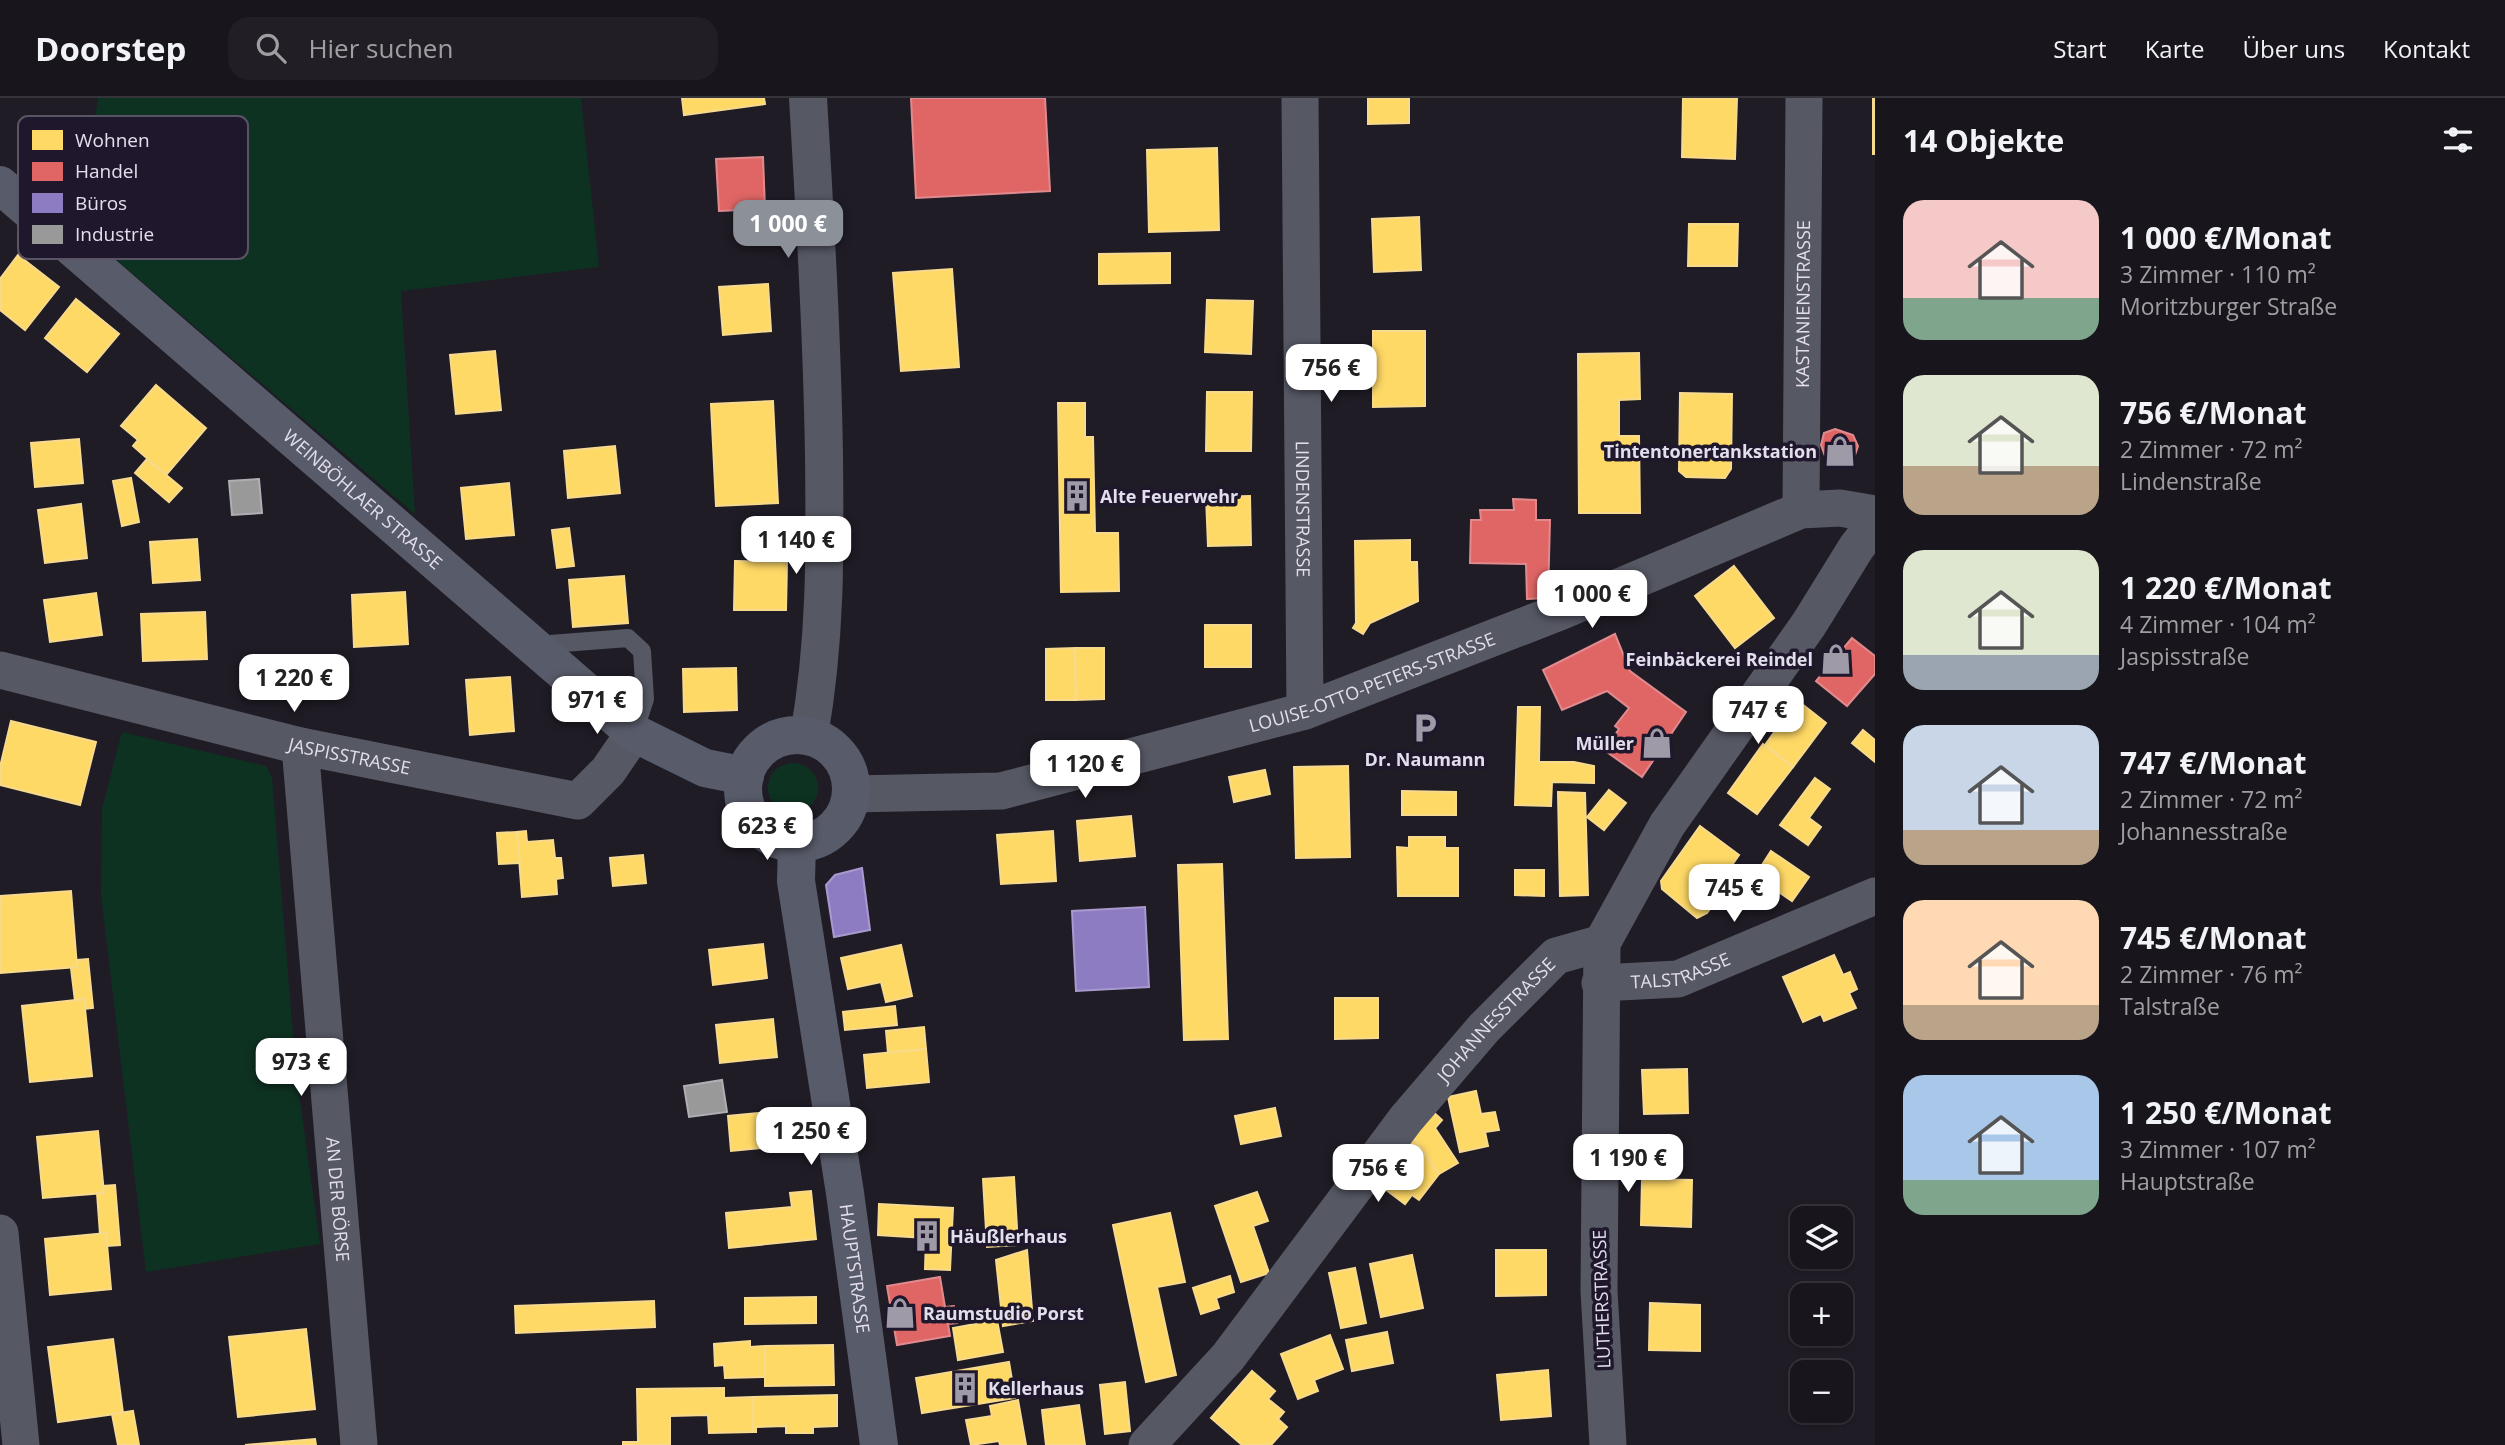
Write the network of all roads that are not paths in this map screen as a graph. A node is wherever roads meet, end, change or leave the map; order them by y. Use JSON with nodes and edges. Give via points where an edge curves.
{"nodes":[{"id":1,"x":808,"y":98,"type":"edge"},
{"id":2,"x":1300,"y":98,"type":"edge"},
{"id":3,"x":1804,"y":98,"type":"edge"},
{"id":4,"x":0,"y":185,"type":"edge"},
{"id":5,"x":18,"y":201,"type":"edge"},
{"id":6,"x":86,"y":259,"type":"edge"},
{"id":7,"x":1801,"y":510,"type":"junction"},
{"id":8,"x":1875,"y":514,"type":"edge"},
{"id":9,"x":1875,"y":523,"type":"edge"},
{"id":10,"x":534,"y":646,"type":"junction"},
{"id":11,"x":0,"y":670,"type":"edge"},
{"id":12,"x":1305,"y":711,"type":"junction"},
{"id":13,"x":634,"y":733,"type":"junction"},
{"id":14,"x":809,"y":736,"type":"junction"},
{"id":15,"x":300,"y":746,"type":"junction"},
{"id":16,"x":745,"y":776,"type":"junction"},
{"id":17,"x":851,"y":794,"type":"junction"},
{"id":18,"x":797,"y":843,"type":"junction"},
{"id":19,"x":1875,"y":896,"type":"edge"},
{"id":20,"x":1602,"y":943,"type":"junction"},
{"id":21,"x":1600,"y":983,"type":"junction"},
{"id":22,"x":0,"y":1233,"type":"edge"},
{"id":23,"x":21,"y":1445,"type":"edge"},
{"id":24,"x":359,"y":1445,"type":"edge"},
{"id":25,"x":878,"y":1445,"type":"edge"},
{"id":26,"x":1147,"y":1445,"type":"edge"},
{"id":27,"x":1608,"y":1445,"type":"edge"}],
"edges":[{"from":1,"to":14,"type":"street","via":[[822,349],[826,594],[821,670]]},
{"from":2,"to":12,"type":"street","name":"LINDENSTRASSE"},
{"from":3,"to":7,"type":"street","name":"KASTANIENSTRASSE"},
{"from":4,"to":5,"type":"main road","name":"WEINBÖHLAER STRASSE"},
{"from":6,"to":10,"type":"main road","name":"WEINBÖHLAER STRASSE"},
{"from":7,"to":8,"type":"street","name":"LOUISE-OTTO-PETERS-STRASSE","via":[[1840,508]]},
{"from":7,"to":12,"type":"street","name":"LOUISE-OTTO-PETERS-STRASSE","via":[[1562,611]]},
{"from":9,"to":20,"type":"street","via":[[1667,825]]},
{"from":10,"to":13,"type":"main road","name":"WEINBÖHLAER STRASSE"},
{"from":10,"to":13,"type":"lane","via":[[628,638],[642,651],[645,699]]},
{"from":11,"to":15,"type":"street","name":"JASPISSTRASSE"},
{"from":12,"to":17,"type":"street","name":"LOUISE-OTTO-PETERS-STRASSE","via":[[1001,791]]},
{"from":13,"to":15,"type":"street","name":"JASPISSTRASSE","via":[[608,771],[578,800]]},
{"from":13,"to":16,"type":"main road","name":"WEINBÖHLAER STRASSE","via":[[705,768]]},
{"from":14,"to":16,"type":"main road","via":[[793,735],[762,748]]},
{"from":14,"to":17,"type":"main road","via":[[836,751],[845,764]]},
{"from":15,"to":24,"type":"street","name":"AN DER BÖRSE"},
{"from":16,"to":18,"type":"main road","via":[[745,800],[754,822],[766,833]]},
{"from":17,"to":18,"type":"main road","via":[[839,823],[813,841]]},
{"from":18,"to":25,"type":"main road","name":"HAUPTSTRASSE","via":[[796,881]]},
{"from":19,"to":21,"type":"street","name":"TALSTRASSE","via":[[1678,979]]},
{"from":20,"to":21,"type":"street","name":"LUTHERSTRASSE"},
{"from":20,"to":26,"type":"street","name":"JOHANNESSTRASSE","via":[[1556,956],[1484,1028],[1406,1119],[1228,1357]]},
{"from":21,"to":27,"type":"street","name":"LUTHERSTRASSE","via":[[1599,1291]]},
{"from":22,"to":23,"type":"street"}]}
